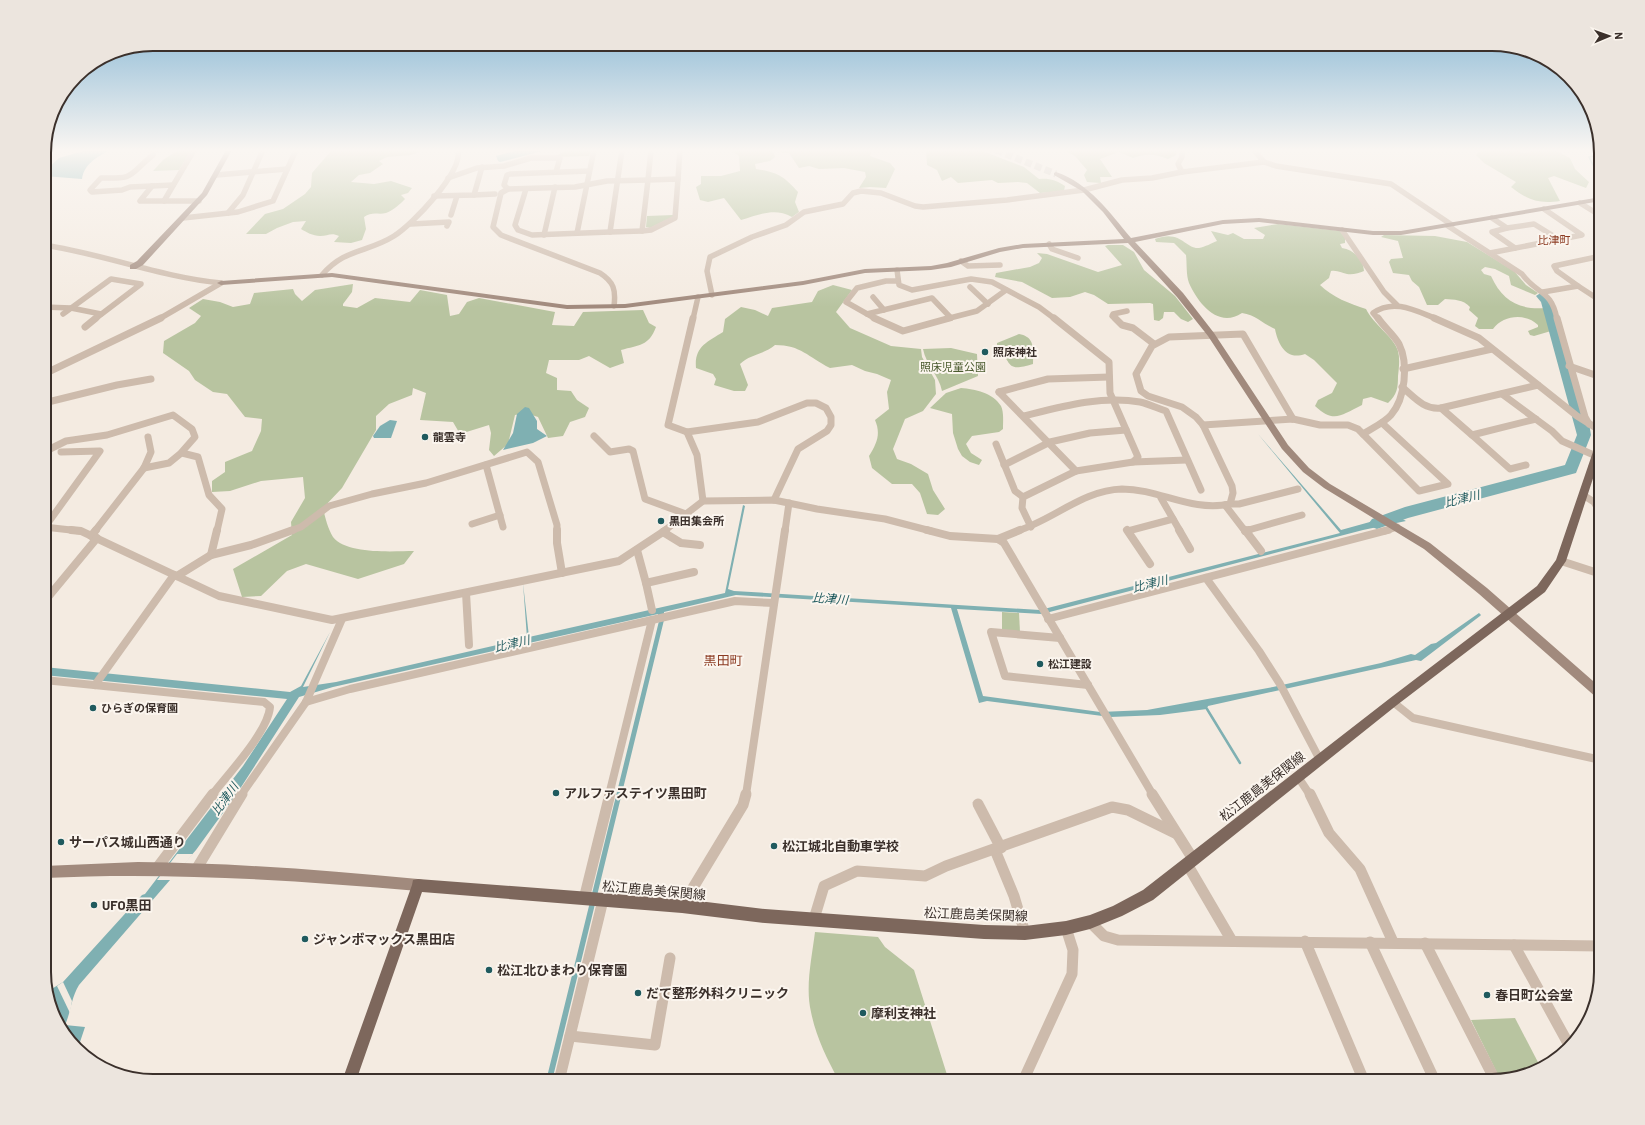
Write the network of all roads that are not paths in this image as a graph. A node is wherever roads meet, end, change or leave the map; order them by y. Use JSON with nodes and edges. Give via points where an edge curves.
{"nodes":[{"id":1,"x":198,"y":202,"type":"edge"},
{"id":2,"x":236,"y":202,"type":"edge"},
{"id":3,"x":268,"y":202,"type":"edge"},
{"id":4,"x":429,"y":202,"type":"edge"},
{"id":5,"x":456,"y":202,"type":"edge"},
{"id":6,"x":499,"y":202,"type":"edge"},
{"id":7,"x":522,"y":202,"type":"edge"},
{"id":8,"x":551,"y":202,"type":"edge"},
{"id":9,"x":583,"y":202,"type":"edge"},
{"id":10,"x":614,"y":202,"type":"edge"},
{"id":11,"x":645,"y":202,"type":"edge"},
{"id":12,"x":676,"y":202,"type":"edge"},
{"id":13,"x":844,"y":202,"type":"edge"},
{"id":14,"x":906,"y":202,"type":"edge"},
{"id":15,"x":978,"y":202,"type":"edge"},
{"id":16,"x":1096,"y":202,"type":"edge"},
{"id":17,"x":1417,"y":202,"type":"edge"},
{"id":18,"x":1580,"y":203,"type":"joint"},
{"id":19,"x":1544,"y":209,"type":"junction"},
{"id":20,"x":1594,"y":212,"type":"edge"},
{"id":21,"x":228,"y":213,"type":"junction"},
{"id":22,"x":451,"y":215,"type":"dead end"},
{"id":23,"x":182,"y":218,"type":"junction"},
{"id":24,"x":1492,"y":218,"type":"junction"},
{"id":25,"x":411,"y":224,"type":"junction"},
{"id":26,"x":447,"y":226,"type":"dead end"},
{"id":27,"x":1450,"y":226,"type":"junction"},
{"id":28,"x":1507,"y":228,"type":"junction"},
{"id":29,"x":1342,"y":230,"type":"junction"},
{"id":30,"x":642,"y":231,"type":"junction"},
{"id":31,"x":610,"y":232,"type":"junction"},
{"id":32,"x":577,"y":234,"type":"junction"},
{"id":33,"x":544,"y":235,"type":"junction"},
{"id":34,"x":1560,"y":240,"type":"junction"},
{"id":35,"x":1130,"y":241,"type":"junction"},
{"id":36,"x":1050,"y":244,"type":"junction"},
{"id":37,"x":51,"y":246,"type":"edge"},
{"id":38,"x":1515,"y":248,"type":"junction"},
{"id":39,"x":1490,"y":253,"type":"junction"},
{"id":40,"x":1594,"y":257,"type":"edge"},
{"id":41,"x":1078,"y":258,"type":"dead end"},
{"id":42,"x":961,"y":261,"type":"junction"},
{"id":43,"x":1000,"y":265,"type":"dead end"},
{"id":44,"x":133,"y":267,"type":"junction"},
{"id":45,"x":897,"y":270,"type":"junction"},
{"id":46,"x":322,"y":275,"type":"junction"},
{"id":47,"x":898,"y":281,"type":"junction"},
{"id":48,"x":221,"y":283,"type":"junction"},
{"id":49,"x":970,"y":286,"type":"dead end"},
{"id":50,"x":1578,"y":286,"type":"junction"},
{"id":51,"x":1006,"y":290,"type":"junction"},
{"id":52,"x":1543,"y":292,"type":"junction"},
{"id":53,"x":712,"y":295,"type":"junction"},
{"id":54,"x":1594,"y":296,"type":"edge"},
{"id":55,"x":698,"y":297,"type":"junction"},
{"id":56,"x":873,"y":297,"type":"dead end"},
{"id":57,"x":988,"y":304,"type":"junction"},
{"id":58,"x":1397,"y":305,"type":"junction"},
{"id":59,"x":614,"y":306,"type":"junction"},
{"id":60,"x":51,"y":307,"type":"edge"},
{"id":61,"x":71,"y":308,"type":"junction"},
{"id":62,"x":884,"y":310,"type":"junction"},
{"id":63,"x":1127,"y":311,"type":"dead end"},
{"id":64,"x":63,"y":314,"type":"dead end"},
{"id":65,"x":102,"y":314,"type":"junction"},
{"id":66,"x":867,"y":314,"type":"junction"},
{"id":67,"x":951,"y":318,"type":"junction"},
{"id":68,"x":85,"y":327,"type":"dead end"},
{"id":69,"x":1211,"y":336,"type":"junction"},
{"id":70,"x":1154,"y":344,"type":"junction"},
{"id":71,"x":1492,"y":349,"type":"junction"},
{"id":72,"x":1569,"y":366,"type":"junction"},
{"id":73,"x":1403,"y":369,"type":"junction"},
{"id":74,"x":51,"y":371,"type":"edge"},
{"id":75,"x":1594,"y":375,"type":"edge"},
{"id":76,"x":1109,"y":378,"type":"junction"},
{"id":77,"x":151,"y":379,"type":"dead end"},
{"id":78,"x":1538,"y":385,"type":"junction"},
{"id":79,"x":1402,"y":387,"type":"junction"},
{"id":80,"x":1502,"y":394,"type":"junction"},
{"id":81,"x":51,"y":401,"type":"edge"},
{"id":82,"x":1114,"y":402,"type":"junction"},
{"id":83,"x":1441,"y":408,"type":"junction"},
{"id":84,"x":1024,"y":416,"type":"junction"},
{"id":85,"x":1293,"y":419,"type":"junction"},
{"id":86,"x":1536,"y":419,"type":"junction"},
{"id":87,"x":1267,"y":421,"type":"junction"},
{"id":88,"x":1382,"y":423,"type":"junction"},
{"id":89,"x":1203,"y":424,"type":"junction"},
{"id":90,"x":1588,"y":424,"type":"junction"},
{"id":91,"x":1594,"y":427,"type":"edge"},
{"id":92,"x":1126,"y":430,"type":"junction"},
{"id":93,"x":687,"y":432,"type":"junction"},
{"id":94,"x":1363,"y":434,"type":"junction"},
{"id":95,"x":1472,"y":435,"type":"junction"},
{"id":96,"x":594,"y":436,"type":"dead end"},
{"id":97,"x":148,"y":437,"type":"dead end"},
{"id":98,"x":1050,"y":442,"type":"junction"},
{"id":99,"x":996,"y":444,"type":"dead end"},
{"id":100,"x":51,"y":448,"type":"edge"},
{"id":101,"x":61,"y":452,"type":"dead end"},
{"id":102,"x":182,"y":452,"type":"junction"},
{"id":103,"x":1187,"y":460,"type":"junction"},
{"id":104,"x":1594,"y":461,"type":"edge"},
{"id":105,"x":1134,"y":462,"type":"junction"},
{"id":106,"x":486,"y":465,"type":"junction"},
{"id":107,"x":1004,"y":465,"type":"junction"},
{"id":108,"x":1526,"y":465,"type":"dead end"},
{"id":109,"x":144,"y":468,"type":"junction"},
{"id":110,"x":1594,"y":468,"type":"edge"},
{"id":111,"x":1076,"y":471,"type":"junction"},
{"id":112,"x":1298,"y":489,"type":"dead end"},
{"id":113,"x":1201,"y":490,"type":"dead end"},
{"id":114,"x":1583,"y":495,"type":"junction"},
{"id":115,"x":1023,"y":497,"type":"junction"},
{"id":116,"x":1161,"y":498,"type":"junction"},
{"id":117,"x":774,"y":500,"type":"junction"},
{"id":118,"x":703,"y":501,"type":"junction"},
{"id":119,"x":1594,"y":502,"type":"edge"},
{"id":120,"x":789,"y":503,"type":"junction"},
{"id":121,"x":1227,"y":504,"type":"junction"},
{"id":122,"x":686,"y":514,"type":"junction"},
{"id":123,"x":1302,"y":515,"type":"dead end"},
{"id":124,"x":500,"y":516,"type":"junction"},
{"id":125,"x":1173,"y":518,"type":"junction"},
{"id":126,"x":51,"y":519,"type":"edge"},
{"id":127,"x":472,"y":524,"type":"dead end"},
{"id":128,"x":1396,"y":526,"type":"junction"},
{"id":129,"x":503,"y":527,"type":"dead end"},
{"id":130,"x":1031,"y":527,"type":"junction"},
{"id":131,"x":51,"y":528,"type":"edge"},
{"id":132,"x":1246,"y":531,"type":"junction"},
{"id":133,"x":663,"y":532,"type":"junction"},
{"id":134,"x":94,"y":537,"type":"junction"},
{"id":135,"x":998,"y":539,"type":"junction"},
{"id":136,"x":700,"y":545,"type":"dead end"},
{"id":137,"x":1190,"y":549,"type":"dead end"},
{"id":138,"x":638,"y":550,"type":"junction"},
{"id":139,"x":1261,"y":551,"type":"dead end"},
{"id":140,"x":211,"y":555,"type":"junction"},
{"id":141,"x":1561,"y":560,"type":"junction"},
{"id":142,"x":1150,"y":564,"type":"dead end"},
{"id":143,"x":694,"y":572,"type":"dead end"},
{"id":144,"x":1594,"y":572,"type":"edge"},
{"id":145,"x":562,"y":573,"type":"junction"},
{"id":146,"x":176,"y":576,"type":"junction"},
{"id":147,"x":1206,"y":578,"type":"junction"},
{"id":148,"x":646,"y":583,"type":"junction"},
{"id":149,"x":51,"y":593,"type":"edge"},
{"id":150,"x":466,"y":593,"type":"junction"},
{"id":151,"x":775,"y":598,"type":"junction"},
{"id":152,"x":1045,"y":614,"type":"junction"},
{"id":153,"x":1508,"y":614,"type":"junction"},
{"id":154,"x":656,"y":616,"type":"junction"},
{"id":155,"x":342,"y":619,"type":"junction"},
{"id":156,"x":1060,"y":638,"type":"junction"},
{"id":157,"x":469,"y":645,"type":"dead end"},
{"id":158,"x":51,"y":681,"type":"edge"},
{"id":159,"x":96,"y":684,"type":"junction"},
{"id":160,"x":1088,"y":685,"type":"junction"},
{"id":161,"x":1594,"y":689,"type":"edge"},
{"id":162,"x":307,"y":699,"type":"junction"},
{"id":163,"x":1393,"y":702,"type":"junction"},
{"id":164,"x":1594,"y":758,"type":"edge"},
{"id":165,"x":1320,"y":760,"type":"junction"},
{"id":166,"x":1298,"y":777,"type":"junction"},
{"id":167,"x":978,"y":804,"type":"dead end"},
{"id":168,"x":1175,"y":833,"type":"junction"},
{"id":169,"x":998,"y":849,"type":"junction"},
{"id":170,"x":1190,"y":861,"type":"junction"},
{"id":171,"x":160,"y":868,"type":"junction"},
{"id":172,"x":191,"y":868,"type":"junction"},
{"id":173,"x":51,"y":872,"type":"edge"},
{"id":174,"x":418,"y":885,"type":"junction"},
{"id":175,"x":593,"y":899,"type":"junction"},
{"id":176,"x":682,"y":906,"type":"junction"},
{"id":177,"x":814,"y":919,"type":"junction"},
{"id":178,"x":1090,"y":922,"type":"junction"},
{"id":179,"x":1066,"y":928,"type":"junction"},
{"id":180,"x":1025,"y":933,"type":"junction"},
{"id":181,"x":1232,"y":941,"type":"junction"},
{"id":182,"x":1305,"y":941,"type":"junction"},
{"id":183,"x":1370,"y":942,"type":"junction"},
{"id":184,"x":1393,"y":942,"type":"junction"},
{"id":185,"x":1425,"y":943,"type":"junction"},
{"id":186,"x":1514,"y":945,"type":"junction"},
{"id":187,"x":1594,"y":946,"type":"edge"},
{"id":188,"x":670,"y":958,"type":"dead end"},
{"id":189,"x":570,"y":1036,"type":"junction"},
{"id":190,"x":1567,"y":1041,"type":"edge"},
{"id":191,"x":351,"y":1074,"type":"edge"},
{"id":192,"x":561,"y":1074,"type":"edge"},
{"id":193,"x":1026,"y":1074,"type":"edge"},
{"id":194,"x":1361,"y":1074,"type":"edge"},
{"id":195,"x":1432,"y":1074,"type":"edge"},
{"id":196,"x":1492,"y":1074,"type":"edge"}],
"edges":[{"from":1,"to":23,"type":"street"},
{"from":2,"to":21,"type":"street"},
{"from":3,"to":21,"type":"street"},
{"from":4,"to":25,"type":"street"},
{"from":5,"to":22,"type":"street"},
{"from":6,"to":59,"type":"street","via":[[493,227],[496,231],[610,279],[616,293]]},
{"from":7,"to":33,"type":"street","via":[[516,228],[532,235]]},
{"from":8,"to":33,"type":"street"},
{"from":9,"to":32,"type":"street"},
{"from":10,"to":31,"type":"street"},
{"from":11,"to":30,"type":"street"},
{"from":12,"to":30,"type":"street","via":[[675,218],[651,230]]},
{"from":13,"to":53,"type":"street","via":[[804,212],[786,225],[752,237],[710,258],[706,262],[706,269]]},
{"from":14,"to":15,"type":"street","via":[[923,207]]},
{"from":16,"to":35,"type":"street"},
{"from":17,"to":27,"type":"street"},
{"from":18,"to":19,"type":"street"},
{"from":18,"to":20,"type":"street"},
{"from":19,"to":24,"type":"street"},
{"from":19,"to":34,"type":"street","via":[[1582,235]]},
{"from":21,"to":23,"type":"street"},
{"from":23,"to":44,"type":"street"},
{"from":24,"to":27,"type":"street"},
{"from":24,"to":28,"type":"street"},
{"from":25,"to":26,"type":"street","via":[[449,222]]},
{"from":25,"to":46,"type":"street","via":[[392,238],[349,252],[329,266]]},
{"from":27,"to":29,"type":"street","via":[[1395,233]]},
{"from":27,"to":39,"type":"street"},
{"from":28,"to":34,"type":"street","via":[[1534,224]]},
{"from":28,"to":38,"type":"street","via":[[1492,231]]},
{"from":29,"to":35,"type":"street","via":[[1240,220]]},
{"from":29,"to":58,"type":"street","via":[[1384,292]]},
{"from":30,"to":31,"type":"street"},
{"from":31,"to":32,"type":"street"},
{"from":32,"to":33,"type":"street"},
{"from":34,"to":38,"type":"street"},
{"from":35,"to":36,"type":"street"},
{"from":35,"to":69,"type":"street","via":[[1180,295]]},
{"from":36,"to":41,"type":"street","via":[[1052,249]]},
{"from":36,"to":42,"type":"street","via":[[999,250]]},
{"from":37,"to":44,"type":"street","via":[[86,253]]},
{"from":38,"to":39,"type":"street"},
{"from":39,"to":52,"type":"street","via":[[1522,274],[1528,284]]},
{"from":40,"to":50,"type":"street","via":[[1554,266]]},
{"from":42,"to":43,"type":"street","via":[[968,266]]},
{"from":42,"to":45,"type":"street","via":[[931,268]]},
{"from":44,"to":48,"type":"street"},
{"from":45,"to":47,"type":"street"},
{"from":45,"to":53,"type":"street","via":[[865,271],[803,283]]},
{"from":46,"to":48,"type":"street"},
{"from":46,"to":59,"type":"street","via":[[568,307]]},
{"from":47,"to":51,"type":"street","via":[[899,285],[912,290],[972,279],[992,282]]},
{"from":47,"to":66,"type":"street","via":[[886,281],[857,288],[846,302]]},
{"from":48,"to":74,"type":"street","via":[[150,325]]},
{"from":49,"to":57,"type":"street"},
{"from":50,"to":52,"type":"street"},
{"from":50,"to":54,"type":"street"},
{"from":51,"to":57,"type":"street"},
{"from":51,"to":76,"type":"street","via":[[1039,307],[1109,362]]},
{"from":52,"to":72,"type":"street","via":[[1554,305]]},
{"from":53,"to":55,"type":"street"},
{"from":55,"to":59,"type":"street"},
{"from":55,"to":93,"type":"street","via":[[668,425]]},
{"from":56,"to":62,"type":"street"},
{"from":57,"to":67,"type":"street","via":[[977,311]]},
{"from":58,"to":71,"type":"street","via":[[1411,308],[1467,332]]},
{"from":58,"to":73,"type":"street","via":[[1380,308],[1373,313],[1399,344],[1402,350]]},
{"from":60,"to":61,"type":"street"},
{"from":61,"to":64,"type":"street"},
{"from":61,"to":65,"type":"street"},
{"from":61,"to":65,"type":"street","via":[[111,279],[141,284]]},
{"from":62,"to":66,"type":"street"},
{"from":62,"to":67,"type":"street","via":[[932,298]]},
{"from":63,"to":70,"type":"street","via":[[1112,316]]},
{"from":65,"to":68,"type":"street"},
{"from":66,"to":67,"type":"street","via":[[903,331]]},
{"from":69,"to":70,"type":"street","via":[[1169,337]]},
{"from":69,"to":85,"type":"street","via":[[1243,334]]},
{"from":69,"to":87,"type":"street"},
{"from":70,"to":89,"type":"street","via":[[1136,374],[1141,391],[1190,411]]},
{"from":71,"to":73,"type":"street"},
{"from":71,"to":78,"type":"street"},
{"from":72,"to":75,"type":"street"},
{"from":72,"to":90,"type":"street"},
{"from":73,"to":79,"type":"street"},
{"from":76,"to":82,"type":"street","via":[[1110,393]]},
{"from":76,"to":84,"type":"street","via":[[1048,380],[999,392]]},
{"from":77,"to":81,"type":"street"},
{"from":78,"to":80,"type":"street"},
{"from":78,"to":90,"type":"street"},
{"from":79,"to":83,"type":"street","via":[[1425,406]]},
{"from":79,"to":88,"type":"street","via":[[1400,400]]},
{"from":80,"to":83,"type":"street"},
{"from":80,"to":86,"type":"street"},
{"from":82,"to":84,"type":"street","via":[[1062,406]]},
{"from":82,"to":92,"type":"street"},
{"from":82,"to":103,"type":"street","via":[[1140,402],[1166,411]]},
{"from":83,"to":95,"type":"street"},
{"from":84,"to":98,"type":"street"},
{"from":85,"to":87,"type":"street"},
{"from":85,"to":94,"type":"street","via":[[1320,425],[1348,426]]},
{"from":86,"to":95,"type":"street"},
{"from":86,"to":104,"type":"street","via":[[1562,441]]},
{"from":87,"to":89,"type":"street"},
{"from":87,"to":128,"type":"street","via":[[1284,446],[1306,470],[1327,486]]},
{"from":88,"to":94,"type":"street"},
{"from":88,"to":94,"type":"street","via":[[1448,484],[1419,490]]},
{"from":89,"to":121,"type":"street","via":[[1232,486],[1233,493]]},
{"from":90,"to":91,"type":"street"},
{"from":92,"to":98,"type":"street","via":[[1090,433]]},
{"from":92,"to":105,"type":"street","via":[[1138,457]]},
{"from":93,"to":117,"type":"street","via":[[744,424],[781,414],[801,404],[825,406],[830,412],[831,425],[798,449]]},
{"from":93,"to":118,"type":"street","via":[[697,456]]},
{"from":95,"to":108,"type":"street","via":[[1510,469]]},
{"from":96,"to":122,"type":"street","via":[[610,452],[629,449],[633,451],[646,499]]},
{"from":97,"to":109,"type":"street","via":[[151,452]]},
{"from":98,"to":107,"type":"street"},
{"from":98,"to":111,"type":"street"},
{"from":99,"to":107,"type":"street"},
{"from":100,"to":102,"type":"street","via":[[66,441],[107,435],[173,415],[192,429],[195,437]]},
{"from":101,"to":126,"type":"street","via":[[100,451]]},
{"from":102,"to":109,"type":"street","via":[[169,463]]},
{"from":102,"to":140,"type":"street","via":[[198,458],[209,495],[222,509]]},
{"from":103,"to":105,"type":"street"},
{"from":103,"to":113,"type":"street"},
{"from":105,"to":111,"type":"street"},
{"from":106,"to":124,"type":"street"},
{"from":106,"to":140,"type":"street","via":[[426,483],[329,506],[301,527],[251,545]]},
{"from":106,"to":145,"type":"street","via":[[527,452],[538,462],[557,525]]},
{"from":107,"to":115,"type":"street","via":[[1015,490]]},
{"from":109,"to":134,"type":"street"},
{"from":110,"to":114,"type":"main road","name":"松江鹿島美保関線"},
{"from":111,"to":115,"type":"street"},
{"from":112,"to":121,"type":"street","via":[[1239,504]]},
{"from":114,"to":119,"type":"street"},
{"from":114,"to":141,"type":"main road","name":"松江鹿島美保関線"},
{"from":115,"to":130,"type":"street","via":[[1022,508]]},
{"from":116,"to":121,"type":"street","via":[[1200,506]]},
{"from":116,"to":125,"type":"street"},
{"from":116,"to":130,"type":"street","via":[[1141,491],[1128,490],[1093,493]]},
{"from":117,"to":118,"type":"street"},
{"from":117,"to":120,"type":"street"},
{"from":118,"to":122,"type":"street"},
{"from":120,"to":135,"type":"street","via":[[884,519],[950,536]]},
{"from":120,"to":151,"type":"street"},
{"from":121,"to":132,"type":"street"},
{"from":122,"to":133,"type":"street"},
{"from":123,"to":132,"type":"street"},
{"from":124,"to":127,"type":"street"},
{"from":124,"to":129,"type":"street"},
{"from":125,"to":137,"type":"street"},
{"from":125,"to":142,"type":"street","via":[[1127,530]]},
{"from":128,"to":147,"type":"street","via":[[1376,534]]},
{"from":128,"to":153,"type":"street","via":[[1443,558]]},
{"from":130,"to":135,"type":"street"},
{"from":131,"to":134,"type":"street","via":[[80,531]]},
{"from":132,"to":139,"type":"street"},
{"from":133,"to":136,"type":"street","via":[[681,543]]},
{"from":133,"to":138,"type":"street"},
{"from":134,"to":146,"type":"street"},
{"from":134,"to":149,"type":"street"},
{"from":135,"to":152,"type":"street","via":[[1004,543]]},
{"from":138,"to":145,"type":"street","via":[[619,561]]},
{"from":138,"to":148,"type":"street"},
{"from":140,"to":146,"type":"street"},
{"from":141,"to":144,"type":"street"},
{"from":141,"to":153,"type":"main road","name":"松江鹿島美保関線","via":[[1541,589]]},
{"from":143,"to":148,"type":"street"},
{"from":145,"to":150,"type":"street"},
{"from":146,"to":155,"type":"street","via":[[219,596],[326,620]]},
{"from":146,"to":159,"type":"street"},
{"from":147,"to":152,"type":"street"},
{"from":147,"to":165,"type":"street","via":[[1282,688]]},
{"from":148,"to":154,"type":"street"},
{"from":150,"to":155,"type":"street"},
{"from":150,"to":157,"type":"street"},
{"from":151,"to":154,"type":"street","via":[[735,601]]},
{"from":151,"to":176,"type":"street","via":[[747,791],[742,805]]},
{"from":152,"to":156,"type":"street"},
{"from":153,"to":161,"type":"street"},
{"from":153,"to":163,"type":"main road","name":"松江鹿島美保関線"},
{"from":154,"to":162,"type":"street"},
{"from":154,"to":175,"type":"street"},
{"from":155,"to":162,"type":"street"},
{"from":156,"to":160,"type":"street"},
{"from":156,"to":160,"type":"street","via":[[991,632],[1005,676]]},
{"from":158,"to":159,"type":"street"},
{"from":159,"to":171,"type":"street","via":[[258,701],[270,707],[269,717],[253,742]]},
{"from":160,"to":168,"type":"street"},
{"from":162,"to":172,"type":"street"},
{"from":163,"to":164,"type":"street","via":[[1413,718]]},
{"from":163,"to":165,"type":"main road","name":"松江鹿島美保関線"},
{"from":165,"to":166,"type":"main road","name":"松江鹿島美保関線"},
{"from":166,"to":170,"type":"main road","name":"松江鹿島美保関線"},
{"from":166,"to":184,"type":"street","via":[[1307,789],[1329,833],[1360,869]]},
{"from":167,"to":169,"type":"street"},
{"from":168,"to":169,"type":"street","via":[[1128,810],[1112,807]]},
{"from":168,"to":170,"type":"street"},
{"from":169,"to":177,"type":"street","via":[[946,866],[925,876],[861,870],[852,872],[824,886]]},
{"from":169,"to":180,"type":"street"},
{"from":170,"to":178,"type":"main road","name":"松江鹿島美保関線","via":[[1148,895]]},
{"from":170,"to":181,"type":"street"},
{"from":171,"to":172,"type":"street"},
{"from":171,"to":173,"type":"street"},
{"from":172,"to":174,"type":"street"},
{"from":174,"to":175,"type":"main road","name":"松江鹿島美保関線"},
{"from":174,"to":191,"type":"main road"},
{"from":175,"to":176,"type":"main road","name":"松江鹿島美保関線"},
{"from":175,"to":189,"type":"street"},
{"from":176,"to":177,"type":"main road","name":"松江鹿島美保関線"},
{"from":177,"to":180,"type":"main road","name":"松江鹿島美保関線"},
{"from":178,"to":179,"type":"main road","name":"松江鹿島美保関線"},
{"from":178,"to":181,"type":"street","via":[[1104,936],[1118,940]]},
{"from":179,"to":180,"type":"main road","name":"松江鹿島美保関線"},
{"from":179,"to":193,"type":"street","via":[[1073,950],[1072,974]]},
{"from":181,"to":182,"type":"street"},
{"from":182,"to":183,"type":"street"},
{"from":182,"to":194,"type":"street"},
{"from":183,"to":184,"type":"street"},
{"from":183,"to":195,"type":"street"},
{"from":184,"to":185,"type":"street"},
{"from":185,"to":186,"type":"street"},
{"from":185,"to":196,"type":"street"},
{"from":186,"to":187,"type":"street"},
{"from":186,"to":190,"type":"street"},
{"from":188,"to":189,"type":"street","via":[[655,1045]]},
{"from":189,"to":192,"type":"street"}]}
